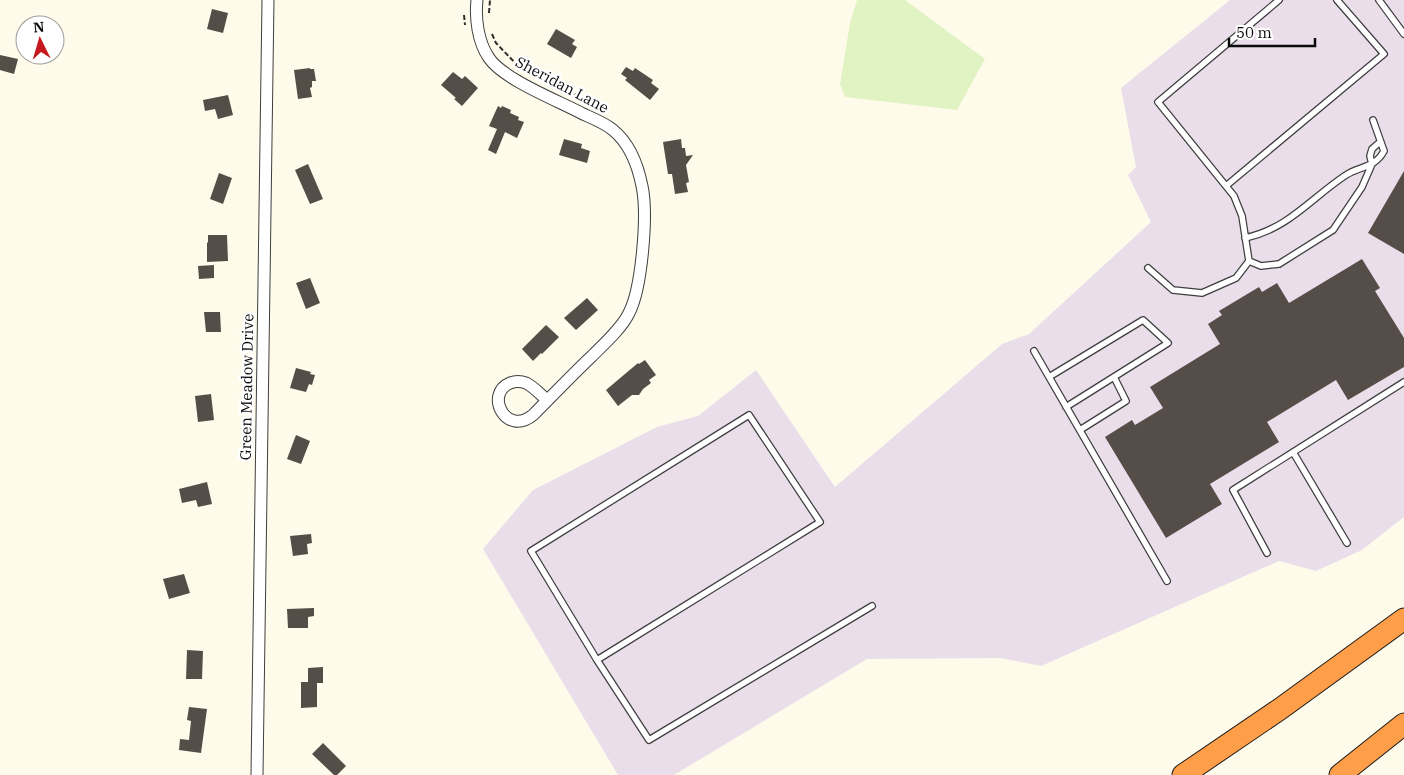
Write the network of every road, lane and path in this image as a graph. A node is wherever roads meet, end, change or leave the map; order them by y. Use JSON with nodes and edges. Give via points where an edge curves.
{"nodes":[{"id":1,"x":268,"y":0,"type":"edge"},
{"id":2,"x":477,"y":0,"type":"edge"},
{"id":3,"x":490,"y":0,"type":"edge"},
{"id":4,"x":1279,"y":0,"type":"edge"},
{"id":5,"x":1338,"y":0,"type":"edge"},
{"id":6,"x":1379,"y":0,"type":"edge"},
{"id":7,"x":489,"y":17,"type":"dead end"},
{"id":8,"x":1404,"y":34,"type":"edge"},
{"id":9,"x":492,"y":35,"type":"dead end"},
{"id":10,"x":592,"y":104,"type":"dead end"},
{"id":11,"x":1373,"y":120,"type":"dead end"},
{"id":12,"x":1380,"y":142,"type":"junction"},
{"id":13,"x":1372,"y":164,"type":"junction"},
{"id":14,"x":1226,"y":186,"type":"junction"},
{"id":15,"x":1245,"y":238,"type":"junction"},
{"id":16,"x":1249,"y":261,"type":"junction"},
{"id":17,"x":1148,"y":268,"type":"dead end"},
{"id":18,"x":1034,"y":351,"type":"dead end"},
{"id":19,"x":1049,"y":377,"type":"junction"},
{"id":20,"x":1114,"y":377,"type":"junction"},
{"id":21,"x":1404,"y":382,"type":"edge"},
{"id":22,"x":547,"y":400,"type":"dead end"},
{"id":23,"x":1066,"y":407,"type":"junction"},
{"id":24,"x":1080,"y":430,"type":"junction"},
{"id":25,"x":1293,"y":452,"type":"junction"},
{"id":26,"x":1347,"y":543,"type":"dead end"},
{"id":27,"x":1267,"y":553,"type":"dead end"},
{"id":28,"x":1167,"y":582,"type":"dead end"},
{"id":29,"x":872,"y":606,"type":"dead end"},
{"id":30,"x":1404,"y":619,"type":"edge"},
{"id":31,"x":597,"y":660,"type":"junction"},
{"id":32,"x":1404,"y":724,"type":"edge"},
{"id":33,"x":257,"y":775,"type":"edge"},
{"id":34,"x":1184,"y":775,"type":"edge"},
{"id":35,"x":1340,"y":775,"type":"edge"}],
"edges":[{"from":1,"to":33,"type":"street","name":"Green Meadow Drive"},
{"from":2,"to":22,"type":"street","name":"Sheridan Lane","via":[[478,32],[490,60],[527,86],[613,129],[631,153],[642,187],[642,262],[629,314],[607,341]]},
{"from":3,"to":7,"type":"path"},
{"from":4,"to":14,"type":"lane","via":[[1158,102]]},
{"from":5,"to":14,"type":"lane","via":[[1384,54]]},
{"from":6,"to":8,"type":"lane"},
{"from":9,"to":10,"type":"path","via":[[496,44],[520,68]]},
{"from":11,"to":12,"type":"lane"},
{"from":12,"to":13,"type":"lane","via":[[1372,149]]},
{"from":12,"to":13,"type":"lane","via":[[1384,151]]},
{"from":13,"to":15,"type":"lane","via":[[1347,174],[1291,219],[1262,234]]},
{"from":13,"to":16,"type":"lane","via":[[1362,188],[1333,230],[1279,264],[1261,266]]},
{"from":14,"to":15,"type":"lane","via":[[1242,216]]},
{"from":15,"to":16,"type":"lane"},
{"from":16,"to":17,"type":"lane","via":[[1236,278],[1202,293],[1173,290]]},
{"from":18,"to":19,"type":"lane"},
{"from":19,"to":20,"type":"lane","via":[[1143,320],[1168,343]]},
{"from":19,"to":23,"type":"lane"},
{"from":20,"to":23,"type":"lane"},
{"from":20,"to":24,"type":"lane","via":[[1126,401]]},
{"from":21,"to":25,"type":"lane"},
{"from":23,"to":24,"type":"lane"},
{"from":24,"to":28,"type":"lane"},
{"from":25,"to":26,"type":"lane"},
{"from":25,"to":27,"type":"lane","via":[[1233,490]]},
{"from":29,"to":31,"type":"lane","via":[[649,740]]},
{"from":30,"to":34,"type":"highway"},
{"from":31,"to":31,"type":"lane","via":[[531,551],[749,415],[820,522]]},
{"from":32,"to":35,"type":"highway"}]}
